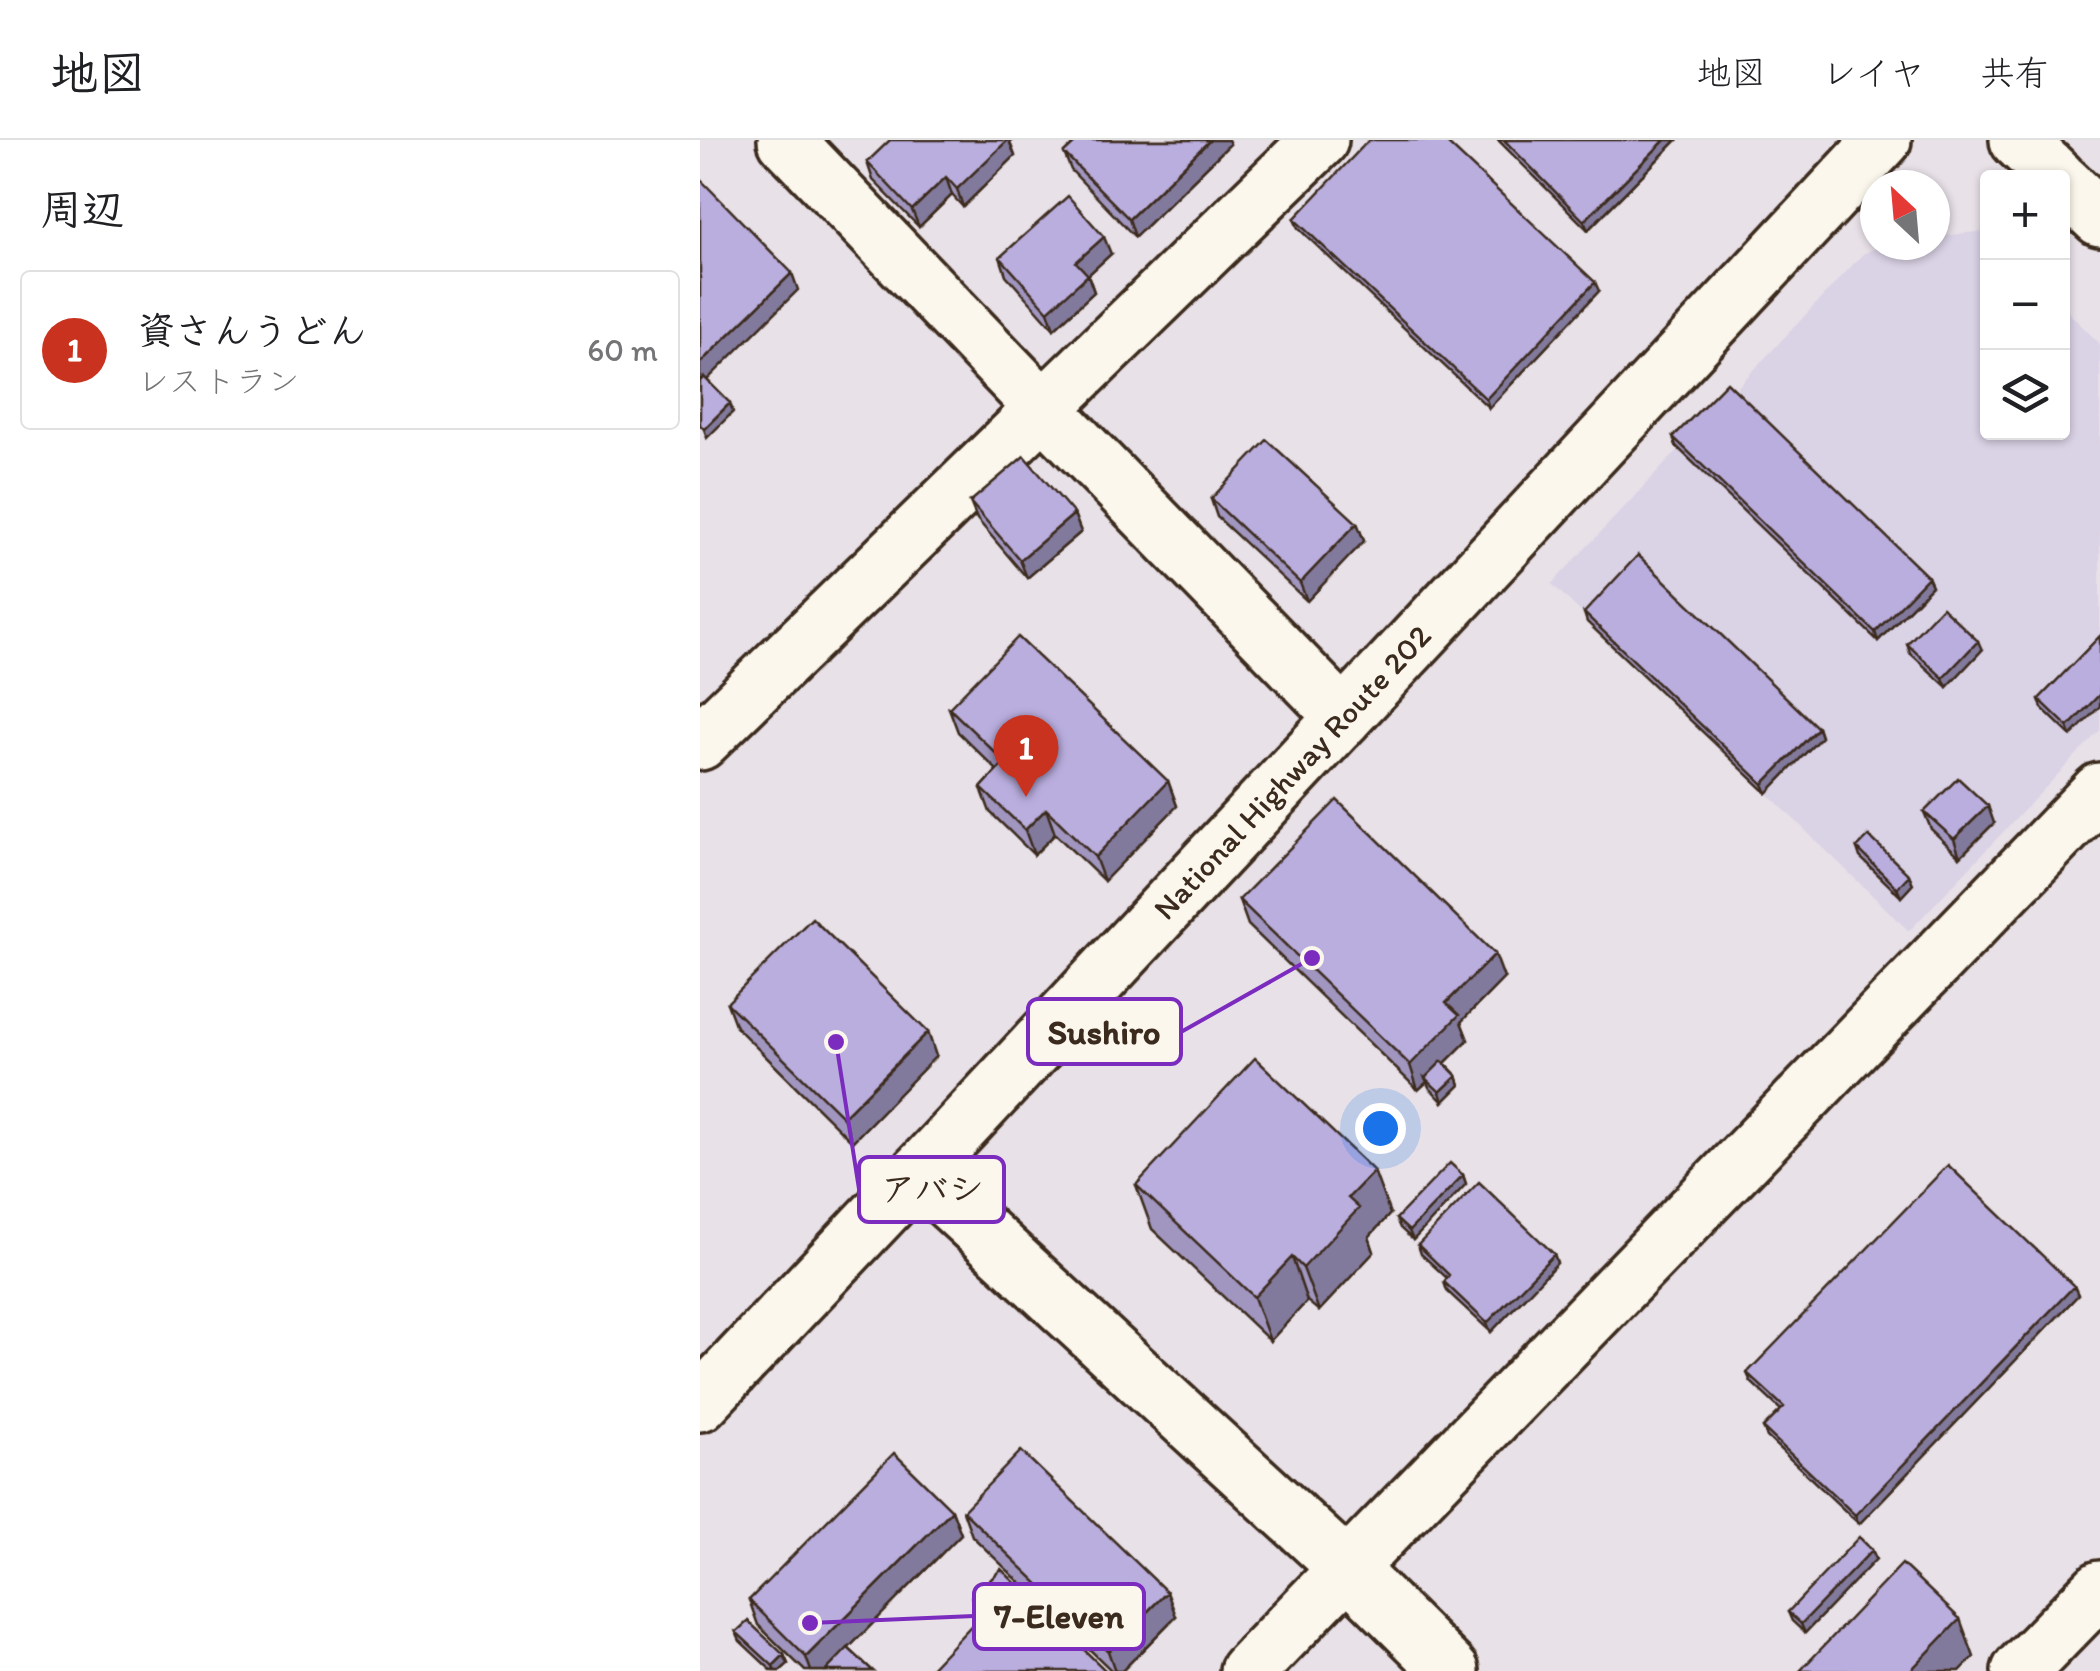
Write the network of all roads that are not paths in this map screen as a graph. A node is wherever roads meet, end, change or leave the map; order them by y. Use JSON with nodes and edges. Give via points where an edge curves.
{"nodes":[{"id":1,"x":786,"y":140,"type":"edge"},
{"id":2,"x":1320,"y":140,"type":"edge"},
{"id":3,"x":1882,"y":140,"type":"edge"},
{"id":4,"x":2018,"y":140,"type":"edge"},
{"id":5,"x":2050,"y":170,"type":"edge"},
{"id":6,"x":2070,"y":190,"type":"edge"},
{"id":7,"x":2100,"y":218,"type":"edge"},
{"id":8,"x":1042,"y":408,"type":"junction"},
{"id":9,"x":1344,"y":717,"type":"junction"},
{"id":10,"x":700,"y":742,"type":"edge"},
{"id":11,"x":2100,"y":791,"type":"edge"},
{"id":12,"x":918,"y":1173,"type":"junction"},
{"id":13,"x":700,"y":1403,"type":"edge"},
{"id":14,"x":1347,"y":1568,"type":"junction"},
{"id":15,"x":2100,"y":1589,"type":"edge"},
{"id":16,"x":1248,"y":1671,"type":"edge"},
{"id":17,"x":1451,"y":1671,"type":"edge"},
{"id":18,"x":2020,"y":1671,"type":"edge"}],
"edges":[{"from":1,"to":8,"type":"main road"},
{"from":2,"to":8,"type":"main road"},
{"from":3,"to":9,"type":"main road","name":"National Highway Route 202"},
{"from":4,"to":5,"type":"main road"},
{"from":6,"to":7,"type":"main road"},
{"from":8,"to":9,"type":"main road"},
{"from":8,"to":10,"type":"main road"},
{"from":9,"to":12,"type":"main road","name":"National Highway Route 202"},
{"from":11,"to":14,"type":"main road"},
{"from":12,"to":13,"type":"main road","name":"National Highway Route 202"},
{"from":12,"to":14,"type":"main road"},
{"from":14,"to":16,"type":"main road"},
{"from":14,"to":17,"type":"main road"},
{"from":15,"to":18,"type":"main road"}]}
